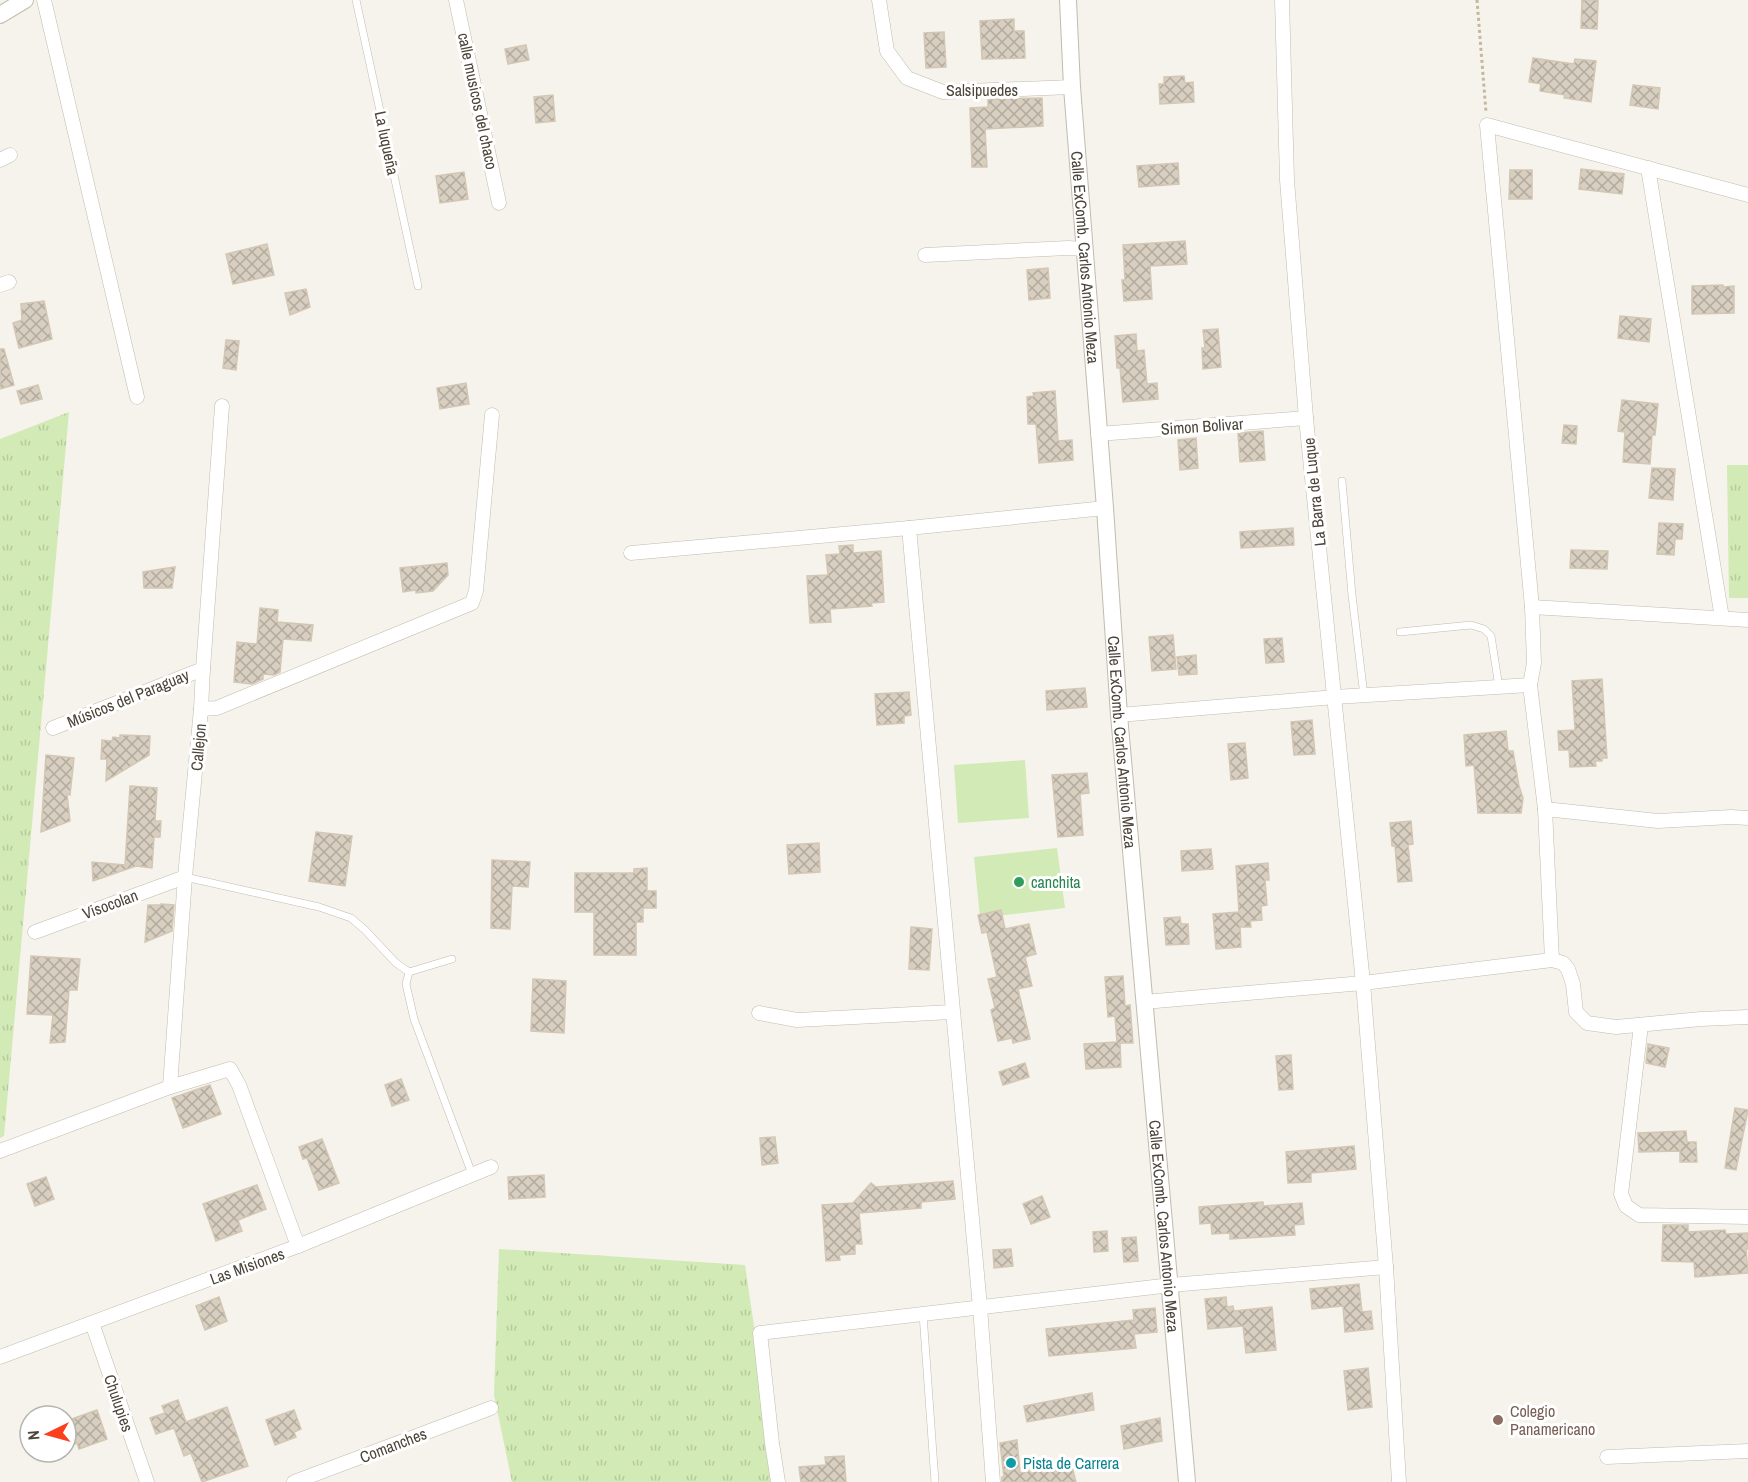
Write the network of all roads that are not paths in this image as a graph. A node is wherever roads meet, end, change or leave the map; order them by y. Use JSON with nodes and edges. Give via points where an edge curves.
{"nodes":[{"id":1,"x":44,"y":0,"type":"edge"},
{"id":2,"x":357,"y":0,"type":"edge"},
{"id":3,"x":456,"y":0,"type":"edge"},
{"id":4,"x":879,"y":0,"type":"edge"},
{"id":5,"x":1068,"y":0,"type":"edge"},
{"id":6,"x":1282,"y":0,"type":"edge"},
{"id":7,"x":21,"y":1,"type":"edge"},
{"id":8,"x":0,"y":15,"type":"edge"},
{"id":9,"x":1072,"y":87,"type":"junction"},
{"id":10,"x":1648,"y":168,"type":"junction"},
{"id":11,"x":1748,"y":195,"type":"edge"},
{"id":12,"x":499,"y":202,"type":"dead end"},
{"id":13,"x":1084,"y":249,"type":"junction"},
{"id":14,"x":925,"y":255,"type":"dead end"},
{"id":15,"x":418,"y":286,"type":"dead end"},
{"id":16,"x":137,"y":397,"type":"dead end"},
{"id":17,"x":222,"y":406,"type":"dead end"},
{"id":18,"x":492,"y":415,"type":"dead end"},
{"id":19,"x":1306,"y":418,"type":"junction"},
{"id":20,"x":1098,"y":434,"type":"junction"},
{"id":21,"x":1342,"y":480,"type":"dead end"},
{"id":22,"x":1105,"y":508,"type":"junction"},
{"id":23,"x":909,"y":528,"type":"junction"},
{"id":24,"x":631,"y":553,"type":"dead end"},
{"id":25,"x":1532,"y":607,"type":"junction"},
{"id":26,"x":1722,"y":618,"type":"junction"},
{"id":27,"x":1748,"y":620,"type":"edge"},
{"id":28,"x":1400,"y":632,"type":"dead end"},
{"id":29,"x":203,"y":669,"type":"junction"},
{"id":30,"x":1530,"y":685,"type":"junction"},
{"id":31,"x":1500,"y":687,"type":"junction"},
{"id":32,"x":1364,"y":696,"type":"junction"},
{"id":33,"x":1335,"y":698,"type":"junction"},
{"id":34,"x":201,"y":709,"type":"junction"},
{"id":35,"x":1119,"y":715,"type":"junction"},
{"id":36,"x":53,"y":728,"type":"dead end"},
{"id":37,"x":1545,"y":809,"type":"junction"},
{"id":38,"x":1748,"y":818,"type":"edge"},
{"id":39,"x":185,"y":877,"type":"junction"},
{"id":40,"x":35,"y":932,"type":"dead end"},
{"id":41,"x":452,"y":959,"type":"dead end"},
{"id":42,"x":1551,"y":960,"type":"junction"},
{"id":43,"x":409,"y":972,"type":"junction"},
{"id":44,"x":1363,"y":983,"type":"junction"},
{"id":45,"x":1144,"y":1002,"type":"junction"},
{"id":46,"x":952,"y":1012,"type":"junction"},
{"id":47,"x":759,"y":1013,"type":"dead end"},
{"id":48,"x":1748,"y":1017,"type":"edge"},
{"id":49,"x":1641,"y":1026,"type":"junction"},
{"id":50,"x":170,"y":1087,"type":"junction"},
{"id":51,"x":0,"y":1151,"type":"edge"},
{"id":52,"x":490,"y":1167,"type":"dead end"},
{"id":53,"x":472,"y":1174,"type":"junction"},
{"id":54,"x":1748,"y":1217,"type":"edge"},
{"id":55,"x":298,"y":1246,"type":"junction"},
{"id":56,"x":1386,"y":1267,"type":"junction"},
{"id":57,"x":1171,"y":1285,"type":"junction"},
{"id":58,"x":980,"y":1307,"type":"junction"},
{"id":59,"x":923,"y":1314,"type":"junction"},
{"id":60,"x":92,"y":1323,"type":"junction"},
{"id":61,"x":0,"y":1357,"type":"edge"},
{"id":62,"x":491,"y":1408,"type":"dead end"},
{"id":63,"x":1748,"y":1451,"type":"edge"},
{"id":64,"x":1607,"y":1457,"type":"dead end"},
{"id":65,"x":147,"y":1482,"type":"edge"},
{"id":66,"x":294,"y":1482,"type":"edge"},
{"id":67,"x":778,"y":1482,"type":"edge"},
{"id":68,"x":935,"y":1482,"type":"edge"},
{"id":69,"x":993,"y":1482,"type":"edge"},
{"id":70,"x":1187,"y":1482,"type":"edge"},
{"id":71,"x":1399,"y":1482,"type":"edge"}],
"edges":[{"from":1,"to":16,"type":"street"},
{"from":2,"to":15,"type":"lane","name":"La luqueña"},
{"from":3,"to":12,"type":"street","name":"calle musicos del chaco"},
{"from":4,"to":9,"type":"street","name":"Salsipuedes","via":[[887,51],[907,78],[943,92]]},
{"from":5,"to":9,"type":"street","name":"Calle ExComb. Carlos Antonio Meza"},
{"from":6,"to":19,"type":"street","name":"La Barra de Luque","via":[[1287,180]]},
{"from":7,"to":8,"type":"street"},
{"from":9,"to":13,"type":"street","name":"Calle ExComb. Carlos Antonio Meza"},
{"from":10,"to":11,"type":"street"},
{"from":10,"to":25,"type":"street","via":[[1487,125]]},
{"from":10,"to":26,"type":"street"},
{"from":13,"to":14,"type":"street"},
{"from":13,"to":20,"type":"street","name":"Calle ExComb. Carlos Antonio Meza"},
{"from":17,"to":29,"type":"street","name":"Callejon"},
{"from":18,"to":34,"type":"street","via":[[472,603],[217,708]]},
{"from":19,"to":20,"type":"street","name":"Simon Bolivar"},
{"from":19,"to":33,"type":"street","name":"La Barra de Luque"},
{"from":20,"to":22,"type":"street","name":"Calle ExComb. Carlos Antonio Meza"},
{"from":21,"to":32,"type":"lane"},
{"from":22,"to":23,"type":"street"},
{"from":22,"to":35,"type":"street","name":"Calle ExComb. Carlos Antonio Meza"},
{"from":23,"to":24,"type":"street"},
{"from":23,"to":46,"type":"street"},
{"from":25,"to":26,"type":"street"},
{"from":25,"to":30,"type":"street","via":[[1534,663]]},
{"from":26,"to":27,"type":"street"},
{"from":28,"to":31,"type":"lane","via":[[1471,626],[1484,629],[1491,636]]},
{"from":29,"to":34,"type":"street","name":"Callejon"},
{"from":29,"to":36,"type":"street","name":"Músicos del Paraguay"},
{"from":30,"to":31,"type":"street"},
{"from":30,"to":37,"type":"street"},
{"from":31,"to":32,"type":"street"},
{"from":32,"to":33,"type":"street"},
{"from":33,"to":35,"type":"street"},
{"from":33,"to":44,"type":"street","name":"La Barra de Luque"},
{"from":34,"to":39,"type":"street","name":"Callejon"},
{"from":35,"to":45,"type":"street","name":"Calle ExComb. Carlos Antonio Meza"},
{"from":37,"to":38,"type":"street","via":[[1659,821]]},
{"from":37,"to":42,"type":"street"},
{"from":39,"to":40,"type":"street","name":"Visocolan"},
{"from":39,"to":43,"type":"lane","via":[[319,907],[351,918]]},
{"from":39,"to":50,"type":"street","name":"Callejon"},
{"from":41,"to":43,"type":"lane"},
{"from":42,"to":44,"type":"street"},
{"from":42,"to":49,"type":"street","via":[[1568,969],[1576,1012],[1587,1023]]},
{"from":43,"to":53,"type":"lane","via":[[406,984],[414,1019]]},
{"from":44,"to":45,"type":"street"},
{"from":44,"to":56,"type":"street","name":"La Barra de Luque"},
{"from":45,"to":57,"type":"street","name":"Calle ExComb. Carlos Antonio Meza"},
{"from":46,"to":47,"type":"street","via":[[797,1020]]},
{"from":46,"to":58,"type":"street"},
{"from":48,"to":49,"type":"street"},
{"from":49,"to":54,"type":"street","via":[[1621,1194],[1626,1206],[1639,1215]]},
{"from":50,"to":51,"type":"street"},
{"from":50,"to":55,"type":"street","via":[[230,1069]]},
{"from":52,"to":53,"type":"street","name":"Las Misiones"},
{"from":53,"to":55,"type":"street","name":"Las Misiones"},
{"from":55,"to":60,"type":"street","name":"Las Misiones"},
{"from":56,"to":57,"type":"street"},
{"from":56,"to":71,"type":"street","name":"La Barra de Luque"},
{"from":57,"to":58,"type":"street"},
{"from":57,"to":70,"type":"street","name":"Calle ExComb. Carlos Antonio Meza"},
{"from":58,"to":59,"type":"street"},
{"from":58,"to":69,"type":"street"},
{"from":59,"to":67,"type":"street","via":[[760,1333]]},
{"from":59,"to":68,"type":"lane"},
{"from":60,"to":61,"type":"street","name":"Las Misiones"},
{"from":60,"to":65,"type":"street","name":"Chulupies"},
{"from":62,"to":66,"type":"street","name":"Comanches"},
{"from":63,"to":64,"type":"street"}]}
